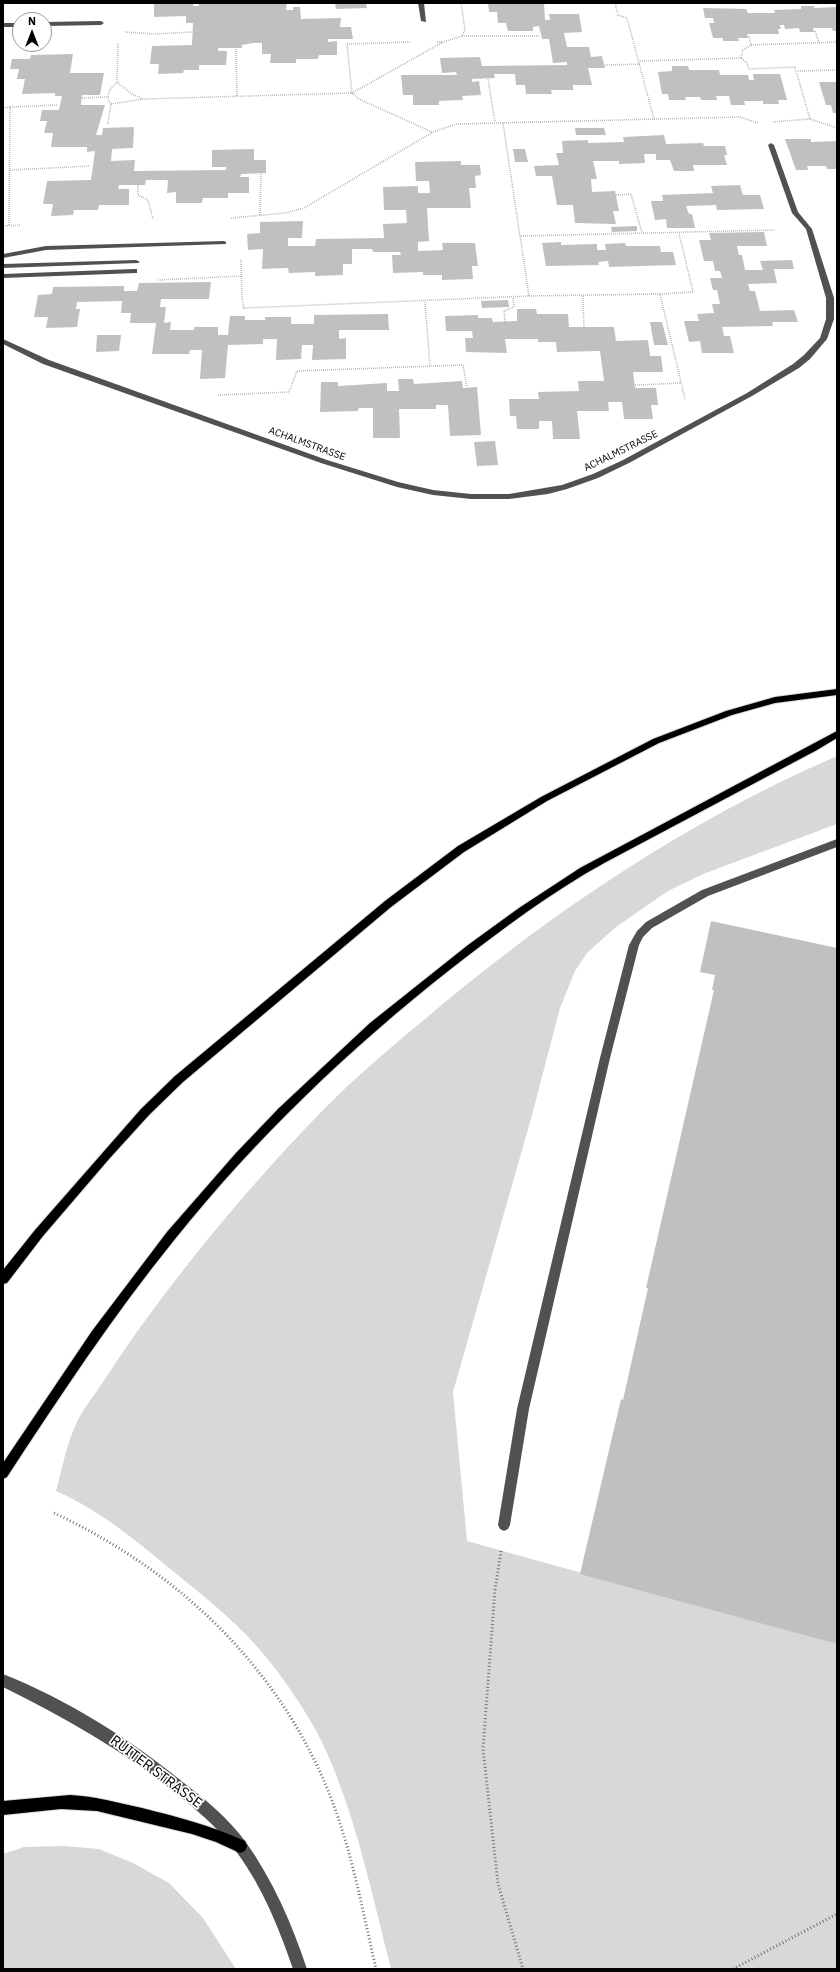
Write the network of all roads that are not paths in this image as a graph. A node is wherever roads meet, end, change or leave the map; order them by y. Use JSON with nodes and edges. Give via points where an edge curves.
{"nodes":[{"id":1,"x":421,"y":3,"type":"edge"},
{"id":2,"x":424,"y":22,"type":"dead end"},
{"id":3,"x":101,"y":23,"type":"road end"},
{"id":4,"x":52,"y":24,"type":"edge"},
{"id":5,"x":771,"y":145,"type":"road end"},
{"id":6,"x":224,"y":243,"type":"dead end"},
{"id":7,"x":3,"y":256,"type":"edge"},
{"id":8,"x":136,"y":262,"type":"dead end"},
{"id":9,"x":3,"y":266,"type":"edge"},
{"id":10,"x":134,"y":271,"type":"dead end"},
{"id":11,"x":3,"y":276,"type":"edge"},
{"id":12,"x":3,"y":341,"type":"edge"},
{"id":13,"x":837,"y":692,"type":"edge"},
{"id":14,"x":837,"y":734,"type":"edge"},
{"id":15,"x":837,"y":843,"type":"edge"},
{"id":16,"x":3,"y":1279,"type":"edge"},
{"id":17,"x":3,"y":1473,"type":"edge"},
{"id":18,"x":504,"y":1525,"type":"road end"},
{"id":19,"x":3,"y":1680,"type":"edge"},
{"id":20,"x":3,"y":1808,"type":"edge"},
{"id":21,"x":240,"y":1846,"type":"junction"},
{"id":22,"x":300,"y":1969,"type":"edge"}],
"edges":[{"from":1,"to":2,"type":"street"},
{"from":3,"to":4,"type":"street"},
{"from":5,"to":12,"type":"street","name":"ACHALMSTRASSE","via":[[795,213],[809,229],[830,298],[830,319],[823,339],[812,353],[796,366],[616,467],[571,485],[503,498],[446,496],[387,483],[46,362]]},
{"from":6,"to":7,"type":"street","via":[[46,248]]},
{"from":8,"to":9,"type":"street"},
{"from":10,"to":11,"type":"street"},
{"from":13,"to":16,"type":"main road","via":[[774,700],[729,713],[656,741],[544,799],[462,849],[382,908],[179,1079],[104,1156]]},
{"from":14,"to":17,"type":"main road","via":[[576,874],[466,951],[386,1016],[324,1071],[198,1203],[156,1254],[77,1360]]},
{"from":15,"to":18,"type":"street","via":[[705,893],[649,925],[634,945],[523,1409]]},
{"from":19,"to":21,"type":"street","name":"RUITER STRASSE","via":[[88,1723],[131,1750],[207,1810]]},
{"from":20,"to":21,"type":"main road","via":[[38,1803],[71,1802],[102,1805],[196,1828]]},
{"from":21,"to":22,"type":"street","name":"RUITER STRASSE","via":[[262,1880]]}]}
